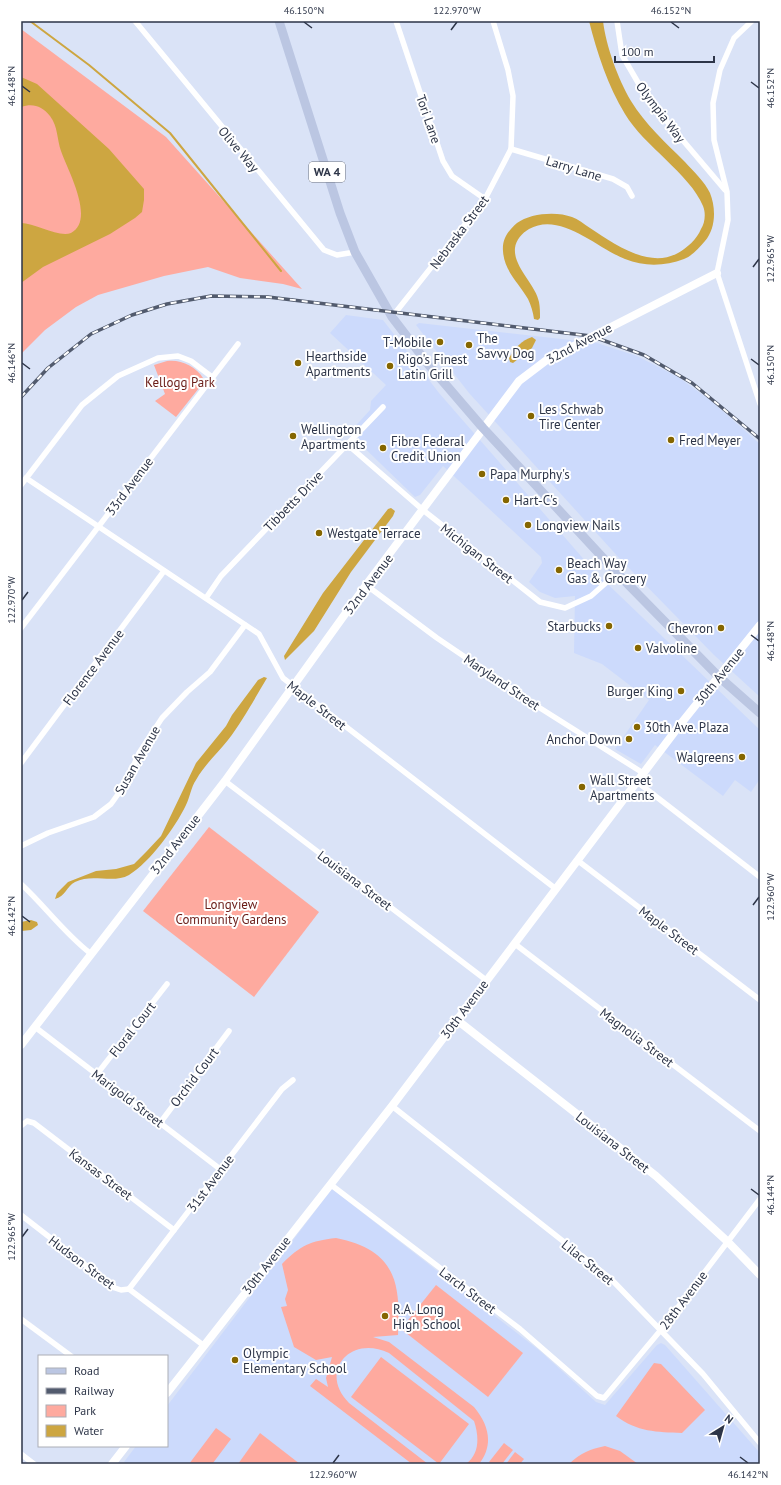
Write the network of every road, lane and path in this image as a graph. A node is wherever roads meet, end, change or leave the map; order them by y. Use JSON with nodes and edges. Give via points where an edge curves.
{"nodes":[{"id":1,"x":135,"y":21,"type":"edge"},
{"id":2,"x":279,"y":21,"type":"edge"},
{"id":3,"x":396,"y":21,"type":"edge"},
{"id":4,"x":492,"y":21,"type":"edge"},
{"id":5,"x":617,"y":21,"type":"edge"},
{"id":6,"x":752,"y":21,"type":"edge"},
{"id":7,"x":511,"y":149,"type":"junction"},
{"id":8,"x":727,"y":192,"type":"junction"},
{"id":9,"x":632,"y":196,"type":"dead end"},
{"id":10,"x":485,"y":199,"type":"junction"},
{"id":11,"x":355,"y":252,"type":"junction"},
{"id":12,"x":718,"y":274,"type":"junction"},
{"id":13,"x":392,"y":317,"type":"junction"},
{"id":14,"x":238,"y":344,"type":"dead end"},
{"id":15,"x":212,"y":377,"type":"junction"},
{"id":16,"x":760,"y":404,"type":"edge"},
{"id":17,"x":383,"y":407,"type":"dead end"},
{"id":18,"x":483,"y":428,"type":"junction"},
{"id":19,"x":348,"y":445,"type":"junction"},
{"id":20,"x":26,"y":478,"type":"junction"},
{"id":21,"x":21,"y":485,"type":"edge"},
{"id":22,"x":423,"y":510,"type":"junction"},
{"id":23,"x":99,"y":527,"type":"junction"},
{"id":24,"x":164,"y":571,"type":"junction"},
{"id":25,"x":617,"y":573,"type":"junction"},
{"id":26,"x":366,"y":585,"type":"junction"},
{"id":27,"x":206,"y":598,"type":"junction"},
{"id":28,"x":246,"y":625,"type":"junction"},
{"id":29,"x":760,"y":625,"type":"edge"},
{"id":30,"x":21,"y":628,"type":"edge"},
{"id":31,"x":718,"y":676,"type":"junction"},
{"id":32,"x":293,"y":687,"type":"junction"},
{"id":33,"x":760,"y":713,"type":"edge"},
{"id":34,"x":21,"y":763,"type":"edge"},
{"id":35,"x":643,"y":773,"type":"junction"},
{"id":36,"x":225,"y":781,"type":"junction"},
{"id":37,"x":636,"y":781,"type":"junction"},
{"id":38,"x":21,"y":846,"type":"edge"},
{"id":39,"x":577,"y":860,"type":"junction"},
{"id":40,"x":760,"y":877,"type":"edge"},
{"id":41,"x":21,"y":884,"type":"edge"},
{"id":42,"x":556,"y":888,"type":"junction"},
{"id":43,"x":515,"y":944,"type":"junction"},
{"id":44,"x":90,"y":953,"type":"junction"},
{"id":45,"x":486,"y":980,"type":"junction"},
{"id":46,"x":167,"y":984,"type":"dead end"},
{"id":47,"x":760,"y":1000,"type":"edge"},
{"id":48,"x":457,"y":1020,"type":"junction"},
{"id":49,"x":35,"y":1027,"type":"junction"},
{"id":50,"x":229,"y":1031,"type":"dead end"},
{"id":51,"x":21,"y":1045,"type":"edge"},
{"id":52,"x":97,"y":1074,"type":"junction"},
{"id":53,"x":293,"y":1080,"type":"dead end"},
{"id":54,"x":392,"y":1106,"type":"junction"},
{"id":55,"x":160,"y":1123,"type":"junction"},
{"id":56,"x":21,"y":1126,"type":"edge"},
{"id":57,"x":760,"y":1131,"type":"edge"},
{"id":58,"x":220,"y":1169,"type":"junction"},
{"id":59,"x":330,"y":1184,"type":"junction"},
{"id":60,"x":760,"y":1199,"type":"edge"},
{"id":61,"x":21,"y":1215,"type":"edge"},
{"id":62,"x":174,"y":1230,"type":"junction"},
{"id":63,"x":728,"y":1242,"type":"junction"},
{"id":64,"x":760,"y":1275,"type":"edge"},
{"id":65,"x":129,"y":1289,"type":"junction"},
{"id":66,"x":21,"y":1319,"type":"edge"},
{"id":67,"x":660,"y":1331,"type":"junction"},
{"id":68,"x":203,"y":1345,"type":"junction"},
{"id":69,"x":70,"y":1355,"type":"edge"},
{"id":70,"x":168,"y":1392,"type":"edge"},
{"id":71,"x":604,"y":1398,"type":"joint"},
{"id":72,"x":760,"y":1443,"type":"edge"},
{"id":73,"x":125,"y":1447,"type":"edge"},
{"id":74,"x":21,"y":1454,"type":"edge"},
{"id":75,"x":34,"y":1464,"type":"edge"},
{"id":76,"x":112,"y":1464,"type":"edge"}],
"edges":[{"from":1,"to":11,"type":"street","name":"Olive Way","via":[[324,250],[337,255]]},
{"from":2,"to":11,"type":"main road","number":"WA 4","via":[[340,213]]},
{"from":3,"to":10,"type":"street","name":"Tori Lane","via":[[443,161],[452,176]]},
{"from":4,"to":7,"type":"street","name":"Nebraska Street","via":[[508,70],[513,96]]},
{"from":5,"to":8,"type":"street","name":"Olympia Way","via":[[622,55],[647,98]]},
{"from":6,"to":8,"type":"street","via":[[734,38],[720,70],[713,103],[714,140]]},
{"from":7,"to":9,"type":"street","name":"Larry Lane","via":[[613,179],[627,187]]},
{"from":7,"to":10,"type":"street","name":"Nebraska Street"},
{"from":8,"to":12,"type":"street","via":[[728,220]]},
{"from":10,"to":13,"type":"street","name":"Nebraska Street"},
{"from":11,"to":13,"type":"main road","number":"WA 4"},
{"from":12,"to":16,"type":"street"},
{"from":12,"to":18,"type":"street","name":"32nd Avenue","via":[[548,359],[519,381]]},
{"from":13,"to":18,"type":"main road","number":"WA 4"},
{"from":14,"to":15,"type":"street","name":"33rd Avenue"},
{"from":15,"to":20,"type":"street","via":[[191,361],[178,356],[158,358],[118,376],[82,405]]},
{"from":15,"to":23,"type":"street","name":"33rd Avenue"},
{"from":17,"to":19,"type":"street","name":"Tibbetts Drive"},
{"from":18,"to":22,"type":"street","name":"32nd Avenue"},
{"from":18,"to":25,"type":"main road","number":"WA 4"},
{"from":19,"to":22,"type":"street","name":"Michigan Street"},
{"from":19,"to":27,"type":"street","name":"Tibbetts Drive","via":[[221,576]]},
{"from":20,"to":21,"type":"street"},
{"from":20,"to":23,"type":"street","name":"Maple Street"},
{"from":22,"to":25,"type":"street","name":"Michigan Street","via":[[540,602],[565,608],[591,596]]},
{"from":22,"to":26,"type":"street","name":"32nd Avenue"},
{"from":23,"to":24,"type":"street","name":"Maple Street"},
{"from":23,"to":30,"type":"street","name":"33rd Avenue"},
{"from":24,"to":27,"type":"street","name":"Maple Street"},
{"from":24,"to":34,"type":"street","name":"Florence Avenue"},
{"from":25,"to":31,"type":"main road","number":"WA 4"},
{"from":26,"to":32,"type":"street","name":"32nd Avenue"},
{"from":26,"to":35,"type":"street","name":"Maryland Street","via":[[437,638],[540,708]]},
{"from":27,"to":28,"type":"street","name":"Maple Street"},
{"from":28,"to":32,"type":"street","name":"Maple Street","via":[[259,634],[274,665]]},
{"from":28,"to":38,"type":"street","name":"Susan Avenue","via":[[210,672],[162,718],[139,753],[126,783],[111,804],[94,817],[48,833]]},
{"from":29,"to":31,"type":"street","name":"30th Avenue"},
{"from":31,"to":33,"type":"main road","number":"WA 4"},
{"from":31,"to":35,"type":"street","name":"30th Avenue"},
{"from":32,"to":36,"type":"street","name":"32nd Avenue"},
{"from":32,"to":42,"type":"street","name":"Maple Street"},
{"from":35,"to":37,"type":"street","name":"30th Avenue"},
{"from":36,"to":44,"type":"street","name":"32nd Avenue"},
{"from":36,"to":45,"type":"street","name":"Louisiana Street"},
{"from":37,"to":39,"type":"street","name":"30th Avenue"},
{"from":37,"to":40,"type":"street"},
{"from":39,"to":42,"type":"street","name":"30th Avenue"},
{"from":39,"to":47,"type":"street","name":"Maple Street"},
{"from":41,"to":44,"type":"street","via":[[74,940]]},
{"from":42,"to":43,"type":"street","name":"30th Avenue"},
{"from":43,"to":45,"type":"street","name":"30th Avenue"},
{"from":43,"to":57,"type":"street","name":"Magnolia Street"},
{"from":44,"to":49,"type":"street","name":"32nd Avenue"},
{"from":45,"to":48,"type":"street","name":"30th Avenue"},
{"from":46,"to":52,"type":"street","name":"Floral Court"},
{"from":48,"to":54,"type":"street","name":"30th Avenue"},
{"from":48,"to":63,"type":"street","name":"Louisiana Street","via":[[656,1176]]},
{"from":49,"to":51,"type":"street","name":"32nd Avenue"},
{"from":49,"to":52,"type":"street","name":"Marigold Street"},
{"from":50,"to":55,"type":"street","name":"Orchid Court"},
{"from":52,"to":55,"type":"street","name":"Marigold Street"},
{"from":53,"to":58,"type":"street","name":"31st Avenue","via":[[282,1089]]},
{"from":54,"to":59,"type":"street","name":"30th Avenue"},
{"from":54,"to":67,"type":"street","name":"Lilac Street","via":[[611,1280]]},
{"from":55,"to":58,"type":"street","name":"Marigold Street"},
{"from":56,"to":62,"type":"street","name":"Kansas Street","via":[[27,1121],[34,1123]]},
{"from":58,"to":62,"type":"street","name":"31st Avenue"},
{"from":59,"to":68,"type":"street","name":"30th Avenue"},
{"from":59,"to":71,"type":"street","name":"Larch Street","via":[[520,1330],[597,1396]]},
{"from":60,"to":63,"type":"street","name":"28th Avenue"},
{"from":61,"to":65,"type":"street","name":"Hudson Street","via":[[115,1288]]},
{"from":62,"to":65,"type":"street","name":"31st Avenue"},
{"from":63,"to":64,"type":"street","name":"Louisiana Street"},
{"from":63,"to":67,"type":"street","name":"28th Avenue"},
{"from":65,"to":68,"type":"street","name":"Hudson Street"},
{"from":66,"to":69,"type":"street"},
{"from":67,"to":71,"type":"street","name":"28th Avenue"},
{"from":67,"to":72,"type":"street","name":"Lilac Street","via":[[703,1374]]},
{"from":68,"to":70,"type":"street","name":"30th Avenue"},
{"from":73,"to":76,"type":"street"},
{"from":74,"to":75,"type":"street"}]}
